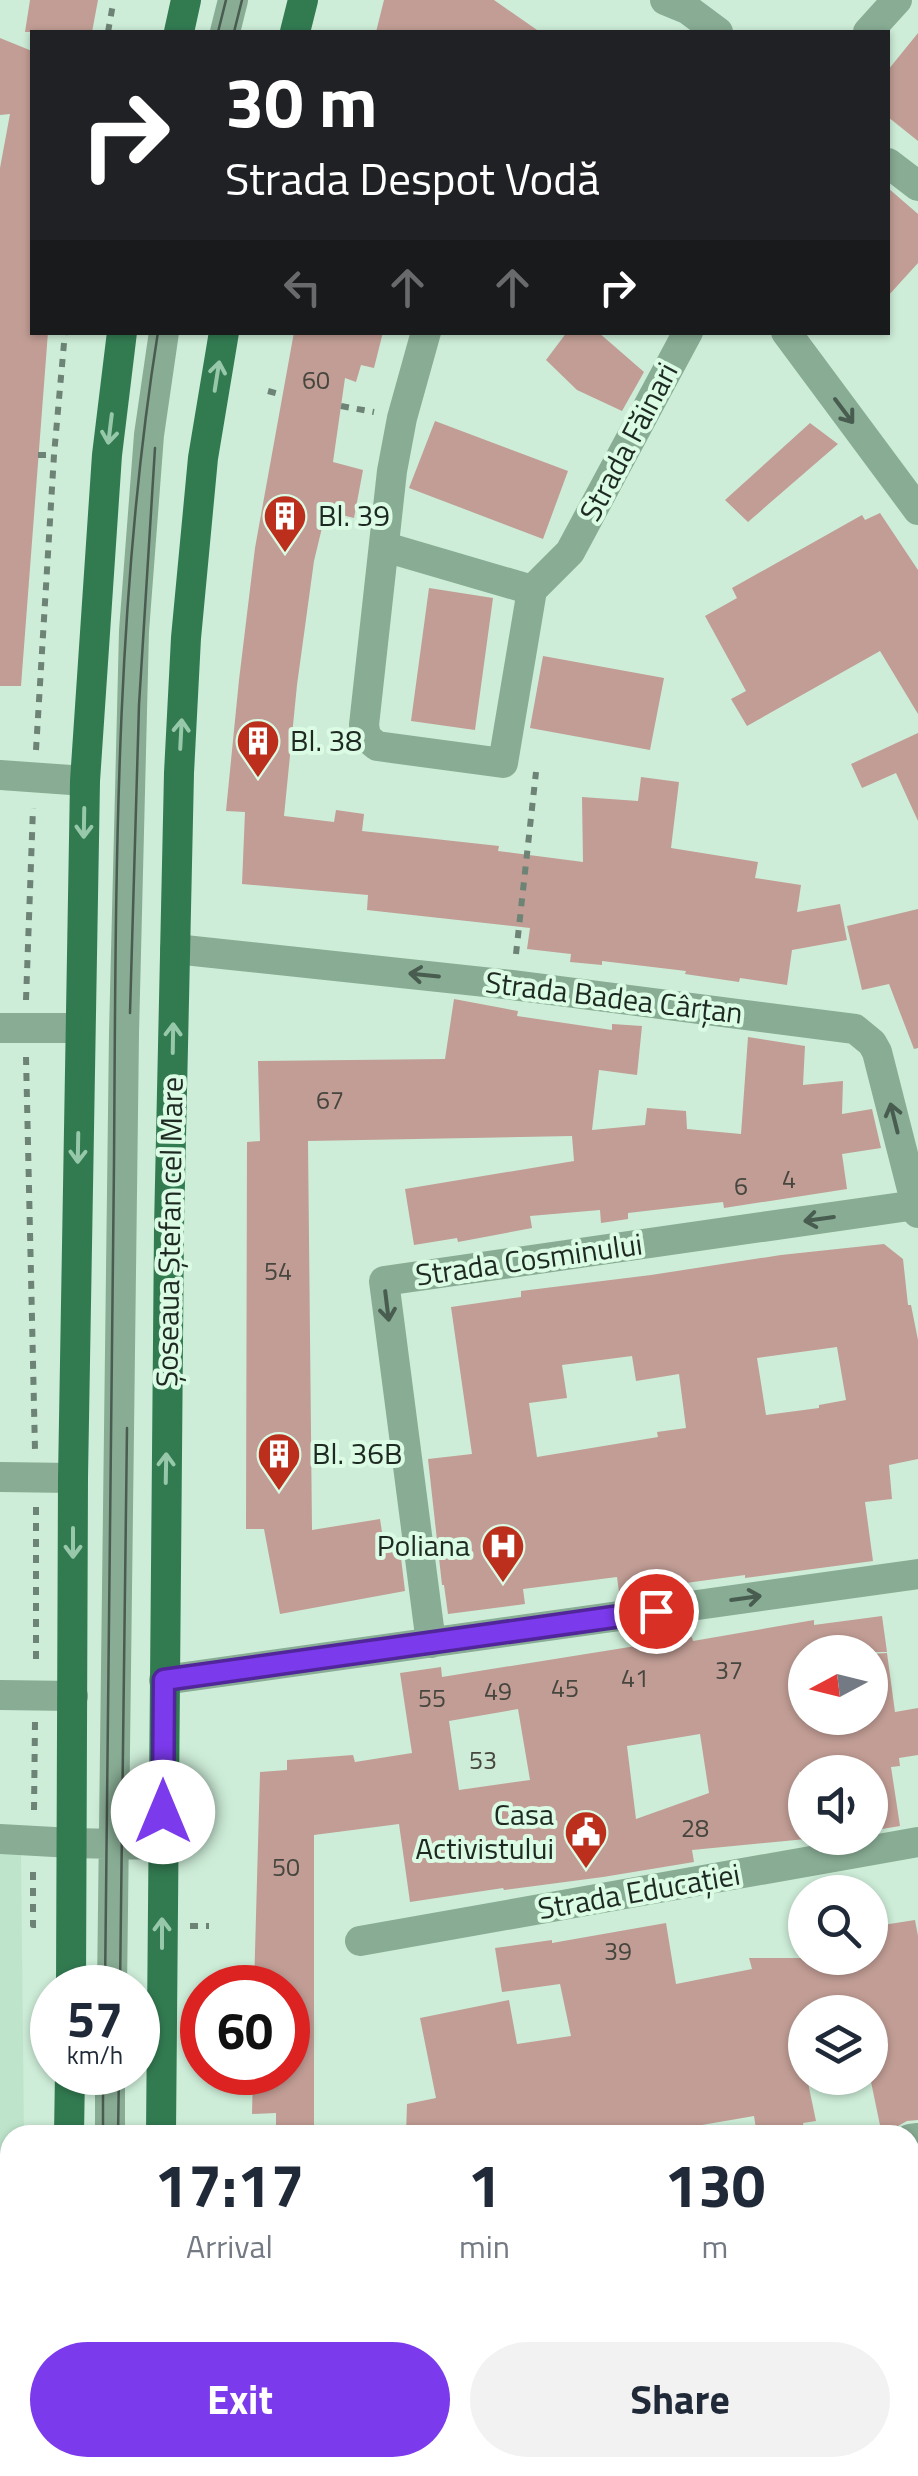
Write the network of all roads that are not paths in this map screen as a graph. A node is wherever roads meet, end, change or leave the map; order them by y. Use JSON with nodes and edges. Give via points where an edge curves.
{"nodes":[{"id":1,"x":186,"y":0,"type":"edge"},
{"id":2,"x":234,"y":0,"type":"edge"},
{"id":3,"x":303,"y":0,"type":"edge"},
{"id":4,"x":897,"y":0,"type":"edge"},
{"id":5,"x":678,"y":3,"type":"edge"},
{"id":6,"x":179,"y":30,"type":"edge"},
{"id":7,"x":226,"y":30,"type":"edge"},
{"id":8,"x":296,"y":30,"type":"edge"},
{"id":9,"x":715,"y":30,"type":"edge"},
{"id":10,"x":870,"y":30,"type":"edge"},
{"id":11,"x":890,"y":165,"type":"edge"},
{"id":12,"x":918,"y":186,"type":"edge"},
{"id":13,"x":122,"y":335,"type":"edge"},
{"id":14,"x":164,"y":335,"type":"edge"},
{"id":15,"x":224,"y":335,"type":"edge"},
{"id":16,"x":425,"y":335,"type":"edge"},
{"id":17,"x":686,"y":335,"type":"edge"},
{"id":18,"x":788,"y":335,"type":"edge"},
{"id":19,"x":918,"y":510,"type":"edge"},
{"id":20,"x":385,"y":548,"type":"junction"},
{"id":21,"x":532,"y":590,"type":"junction"},
{"id":22,"x":0,"y":775,"type":"edge"},
{"id":23,"x":85,"y":781,"type":"junction"},
{"id":24,"x":175,"y":949,"type":"junction"},
{"id":25,"x":13,"y":1028,"type":"edge"},
{"id":26,"x":80,"y":1028,"type":"junction"},
{"id":27,"x":917,"y":1209,"type":"edge"},
{"id":28,"x":0,"y":1477,"type":"edge"},
{"id":29,"x":72,"y":1478,"type":"junction"},
{"id":30,"x":918,"y":1574,"type":"edge"},
{"id":31,"x":431,"y":1643,"type":"junction"},
{"id":32,"x":164,"y":1680,"type":"junction"},
{"id":33,"x":0,"y":1695,"type":"edge"},
{"id":34,"x":73,"y":1696,"type":"junction"},
{"id":35,"x":0,"y":1838,"type":"edge"},
{"id":36,"x":918,"y":1842,"type":"edge"},
{"id":37,"x":72,"y":1843,"type":"junction"},
{"id":38,"x":114,"y":1845,"type":"junction"},
{"id":39,"x":163,"y":1845,"type":"junction"},
{"id":40,"x":360,"y":1942,"type":"dead end"},
{"id":41,"x":70,"y":1965,"type":"edge"},
{"id":42,"x":112,"y":1965,"type":"edge"},
{"id":43,"x":70,"y":2095,"type":"edge"},
{"id":44,"x":110,"y":2095,"type":"edge"},
{"id":45,"x":70,"y":2125,"type":"edge"},
{"id":46,"x":110,"y":2125,"type":"edge"},
{"id":47,"x":160,"y":2125,"type":"edge"}],
"edges":[{"from":1,"to":6,"type":"main road"},
{"from":2,"to":7,"type":"street"},
{"from":3,"to":8,"type":"main road"},
{"from":4,"to":10,"type":"street"},
{"from":5,"to":9,"type":"street"},
{"from":11,"to":12,"type":"street"},
{"from":13,"to":23,"type":"main road","one_way":true},
{"from":14,"to":38,"type":"street","name":"Șoseaua Ștefan cel Mare","via":[[134,631]]},
{"from":24,"to":15,"type":"main road","name":"Șoseaua Ștefan cel Mare","one_way":true,"via":[[186,638],[203,458]]},
{"from":16,"to":20,"type":"street","via":[[392,471]]},
{"from":17,"to":21,"type":"street","name":"Strada Făinari","via":[[570,552]]},
{"from":18,"to":19,"type":"street","one_way":true},
{"from":20,"to":21,"type":"street"},
{"from":20,"to":21,"type":"street","via":[[364,725],[377,746],[503,763]]},
{"from":22,"to":23,"type":"street"},
{"from":23,"to":26,"type":"main road","one_way":true},
{"from":27,"to":24,"type":"street","name":"Strada Badea Cârțan","one_way":true,"via":[[877,1052],[855,1030]]},
{"from":32,"to":24,"type":"main road","name":"Șoseaua Ștefan cel Mare","one_way":true},
{"from":25,"to":26,"type":"street"},
{"from":26,"to":29,"type":"main road","one_way":true},
{"from":27,"to":31,"type":"street","name":"Strada Cosminului","one_way":true,"via":[[384,1281]]},
{"from":28,"to":29,"type":"street"},
{"from":29,"to":34,"type":"main road","one_way":true},
{"from":31,"to":30,"type":"street","one_way":true},
{"from":31,"to":32,"type":"street"},
{"from":32,"to":39,"type":"main road","name":"Șoseaua Ștefan cel Mare"},
{"from":33,"to":34,"type":"street"},
{"from":34,"to":37,"type":"main road"},
{"from":35,"to":37,"type":"street"},
{"from":36,"to":40,"type":"street","name":"Strada Educației"},
{"from":37,"to":38,"type":"street"},
{"from":37,"to":41,"type":"main road"},
{"from":38,"to":39,"type":"street"},
{"from":38,"to":42,"type":"street","name":"Șoseaua Ștefan cel Mare"},
{"from":47,"to":39,"type":"main road","name":"Șoseaua Ștefan cel Mare","one_way":true},
{"from":43,"to":45,"type":"main road"},
{"from":44,"to":46,"type":"street"}]}
